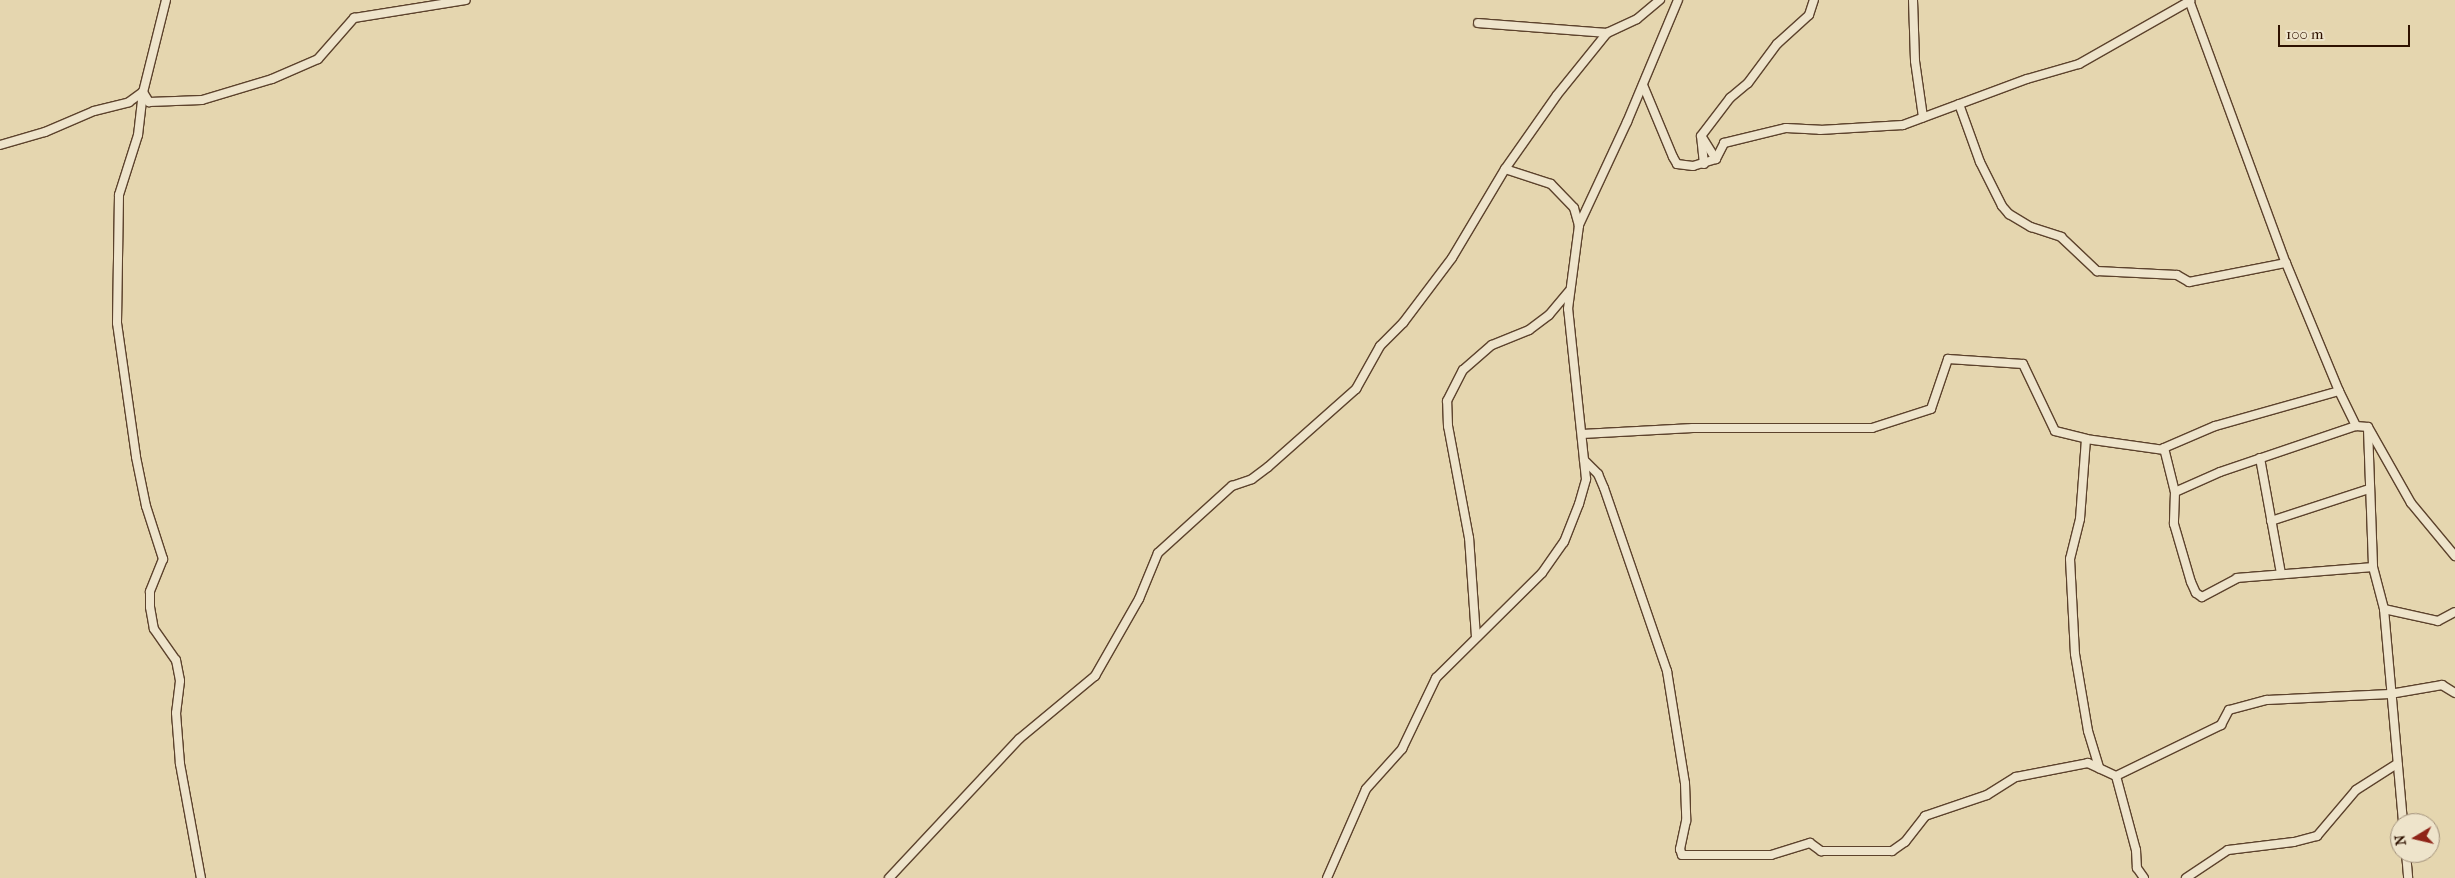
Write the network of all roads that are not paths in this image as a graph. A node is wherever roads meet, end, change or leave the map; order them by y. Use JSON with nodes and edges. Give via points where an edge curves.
{"nodes":[{"id":1,"x":166,"y":0,"type":"edge"},
{"id":2,"x":466,"y":0,"type":"edge"},
{"id":3,"x":1660,"y":0,"type":"edge"},
{"id":4,"x":1678,"y":0,"type":"edge"},
{"id":5,"x":1814,"y":0,"type":"edge"},
{"id":6,"x":1913,"y":0,"type":"edge"},
{"id":7,"x":2190,"y":0,"type":"edge"},
{"id":8,"x":1478,"y":23,"type":"dead end"},
{"id":9,"x":1607,"y":33,"type":"junction"},
{"id":10,"x":1643,"y":85,"type":"junction"},
{"id":11,"x":143,"y":92,"type":"junction"},
{"id":12,"x":1959,"y":104,"type":"junction"},
{"id":13,"x":1923,"y":118,"type":"junction"},
{"id":14,"x":1701,"y":136,"type":"junction"},
{"id":15,"x":0,"y":146,"type":"edge"},
{"id":16,"x":1716,"y":159,"type":"junction"},
{"id":17,"x":1704,"y":164,"type":"junction"},
{"id":18,"x":1505,"y":169,"type":"junction"},
{"id":19,"x":1579,"y":225,"type":"junction"},
{"id":20,"x":2286,"y":263,"type":"junction"},
{"id":21,"x":1569,"y":290,"type":"junction"},
{"id":22,"x":2339,"y":391,"type":"junction"},
{"id":23,"x":2356,"y":426,"type":"junction"},
{"id":24,"x":2368,"y":428,"type":"junction"},
{"id":25,"x":1582,"y":434,"type":"junction"},
{"id":26,"x":2086,"y":439,"type":"junction"},
{"id":27,"x":2164,"y":450,"type":"junction"},
{"id":28,"x":2260,"y":458,"type":"junction"},
{"id":29,"x":1584,"y":460,"type":"junction"},
{"id":30,"x":2368,"y":489,"type":"junction"},
{"id":31,"x":2175,"y":492,"type":"junction"},
{"id":32,"x":2271,"y":521,"type":"junction"},
{"id":33,"x":2455,"y":556,"type":"edge"},
{"id":34,"x":2373,"y":567,"type":"junction"},
{"id":35,"x":2282,"y":573,"type":"junction"},
{"id":36,"x":2384,"y":609,"type":"junction"},
{"id":37,"x":2455,"y":612,"type":"edge"},
{"id":38,"x":1476,"y":637,"type":"junction"},
{"id":39,"x":2455,"y":693,"type":"edge"},
{"id":40,"x":2390,"y":694,"type":"junction"},
{"id":41,"x":2397,"y":764,"type":"junction"},
{"id":42,"x":2099,"y":768,"type":"junction"},
{"id":43,"x":2116,"y":776,"type":"junction"},
{"id":44,"x":2402,"y":813,"type":"edge"},
{"id":45,"x":2407,"y":863,"type":"edge"},
{"id":46,"x":201,"y":878,"type":"edge"},
{"id":47,"x":889,"y":878,"type":"edge"},
{"id":48,"x":1327,"y":878,"type":"edge"},
{"id":49,"x":2144,"y":878,"type":"edge"},
{"id":50,"x":2186,"y":878,"type":"edge"},
{"id":51,"x":2408,"y":878,"type":"edge"}],
"edges":[{"from":1,"to":11,"type":"street"},
{"from":2,"to":11,"type":"street","via":[[354,18],[310,65],[226,94],[202,100],[149,102]]},
{"from":3,"to":9,"type":"street","via":[[1637,18]]},
{"from":4,"to":10,"type":"street"},
{"from":5,"to":14,"type":"street","via":[[1809,15],[1777,44]]},
{"from":6,"to":13,"type":"street","via":[[1915,61]]},
{"from":7,"to":12,"type":"street","via":[[2079,64]]},
{"from":7,"to":20,"type":"street"},
{"from":8,"to":9,"type":"street"},
{"from":9,"to":18,"type":"street","via":[[1557,95]]},
{"from":10,"to":17,"type":"street","via":[[1677,164]]},
{"from":10,"to":19,"type":"street"},
{"from":11,"to":15,"type":"street","via":[[129,102],[94,111],[45,132]]},
{"from":11,"to":46,"type":"street","via":[[138,135],[119,195],[117,323],[136,457],[150,522],[163,559],[150,592],[150,607],[154,629],[176,660],[180,681],[176,713],[180,764]]},
{"from":12,"to":13,"type":"street"},
{"from":12,"to":20,"type":"street","via":[[1980,162],[2002,206],[2031,226],[2061,237],[2097,271],[2177,275],[2189,282]]},
{"from":13,"to":16,"type":"street","via":[[1903,125],[1871,129],[1786,128],[1724,143]]},
{"from":14,"to":16,"type":"street"},
{"from":14,"to":17,"type":"street"},
{"from":16,"to":17,"type":"street"},
{"from":18,"to":19,"type":"street","via":[[1551,184],[1574,208]]},
{"from":18,"to":47,"type":"street","via":[[1452,258],[1403,323],[1380,346],[1356,389],[1268,467],[1252,479],[1232,486],[1158,553],[1140,598],[1095,676],[1019,739]]},
{"from":19,"to":21,"type":"street"},
{"from":20,"to":22,"type":"street"},
{"from":21,"to":25,"type":"street","via":[[1568,309]]},
{"from":21,"to":38,"type":"street","via":[[1549,315],[1529,330],[1492,345],[1463,370],[1447,401],[1448,426],[1469,538]]},
{"from":22,"to":23,"type":"street"},
{"from":22,"to":27,"type":"street","via":[[2215,426]]},
{"from":23,"to":24,"type":"street"},
{"from":23,"to":28,"type":"street"},
{"from":24,"to":30,"type":"street"},
{"from":24,"to":33,"type":"street","via":[[2411,503]]},
{"from":25,"to":26,"type":"street","via":[[1693,428],[1872,428],[1931,409],[1948,360],[2023,364],[2055,430]]},
{"from":25,"to":29,"type":"street"},
{"from":26,"to":27,"type":"street"},
{"from":26,"to":42,"type":"street","via":[[2080,519],[2070,560],[2075,654],[2088,732]]},
{"from":27,"to":31,"type":"street"},
{"from":28,"to":31,"type":"street"},
{"from":28,"to":32,"type":"street"},
{"from":29,"to":38,"type":"street","via":[[1585,489],[1564,542],[1542,573]]},
{"from":29,"to":42,"type":"street","via":[[1598,474],[1604,488],[1667,671],[1685,783],[1686,821],[1680,849],[1682,855],[1771,855],[1810,843],[1821,851],[1892,851],[1905,842],[1925,816],[1987,795],[2016,777],[2088,763]]},
{"from":30,"to":32,"type":"street"},
{"from":30,"to":34,"type":"street"},
{"from":31,"to":35,"type":"street","via":[[2174,524],[2198,595],[2202,597],[2237,578]]},
{"from":32,"to":35,"type":"street"},
{"from":34,"to":35,"type":"street"},
{"from":34,"to":36,"type":"street"},
{"from":36,"to":37,"type":"street","via":[[2438,621]]},
{"from":36,"to":40,"type":"street"},
{"from":38,"to":48,"type":"street","via":[[1436,678],[1402,749],[1366,790]]},
{"from":39,"to":40,"type":"street","via":[[2442,685]]},
{"from":40,"to":41,"type":"street"},
{"from":40,"to":43,"type":"street","via":[[2294,698],[2229,710],[2221,725]]},
{"from":41,"to":44,"type":"street"},
{"from":41,"to":50,"type":"street","via":[[2356,790],[2317,836],[2228,850]]},
{"from":42,"to":43,"type":"street"},
{"from":43,"to":49,"type":"street","via":[[2136,850],[2136,868]]},
{"from":45,"to":51,"type":"street"}]}
